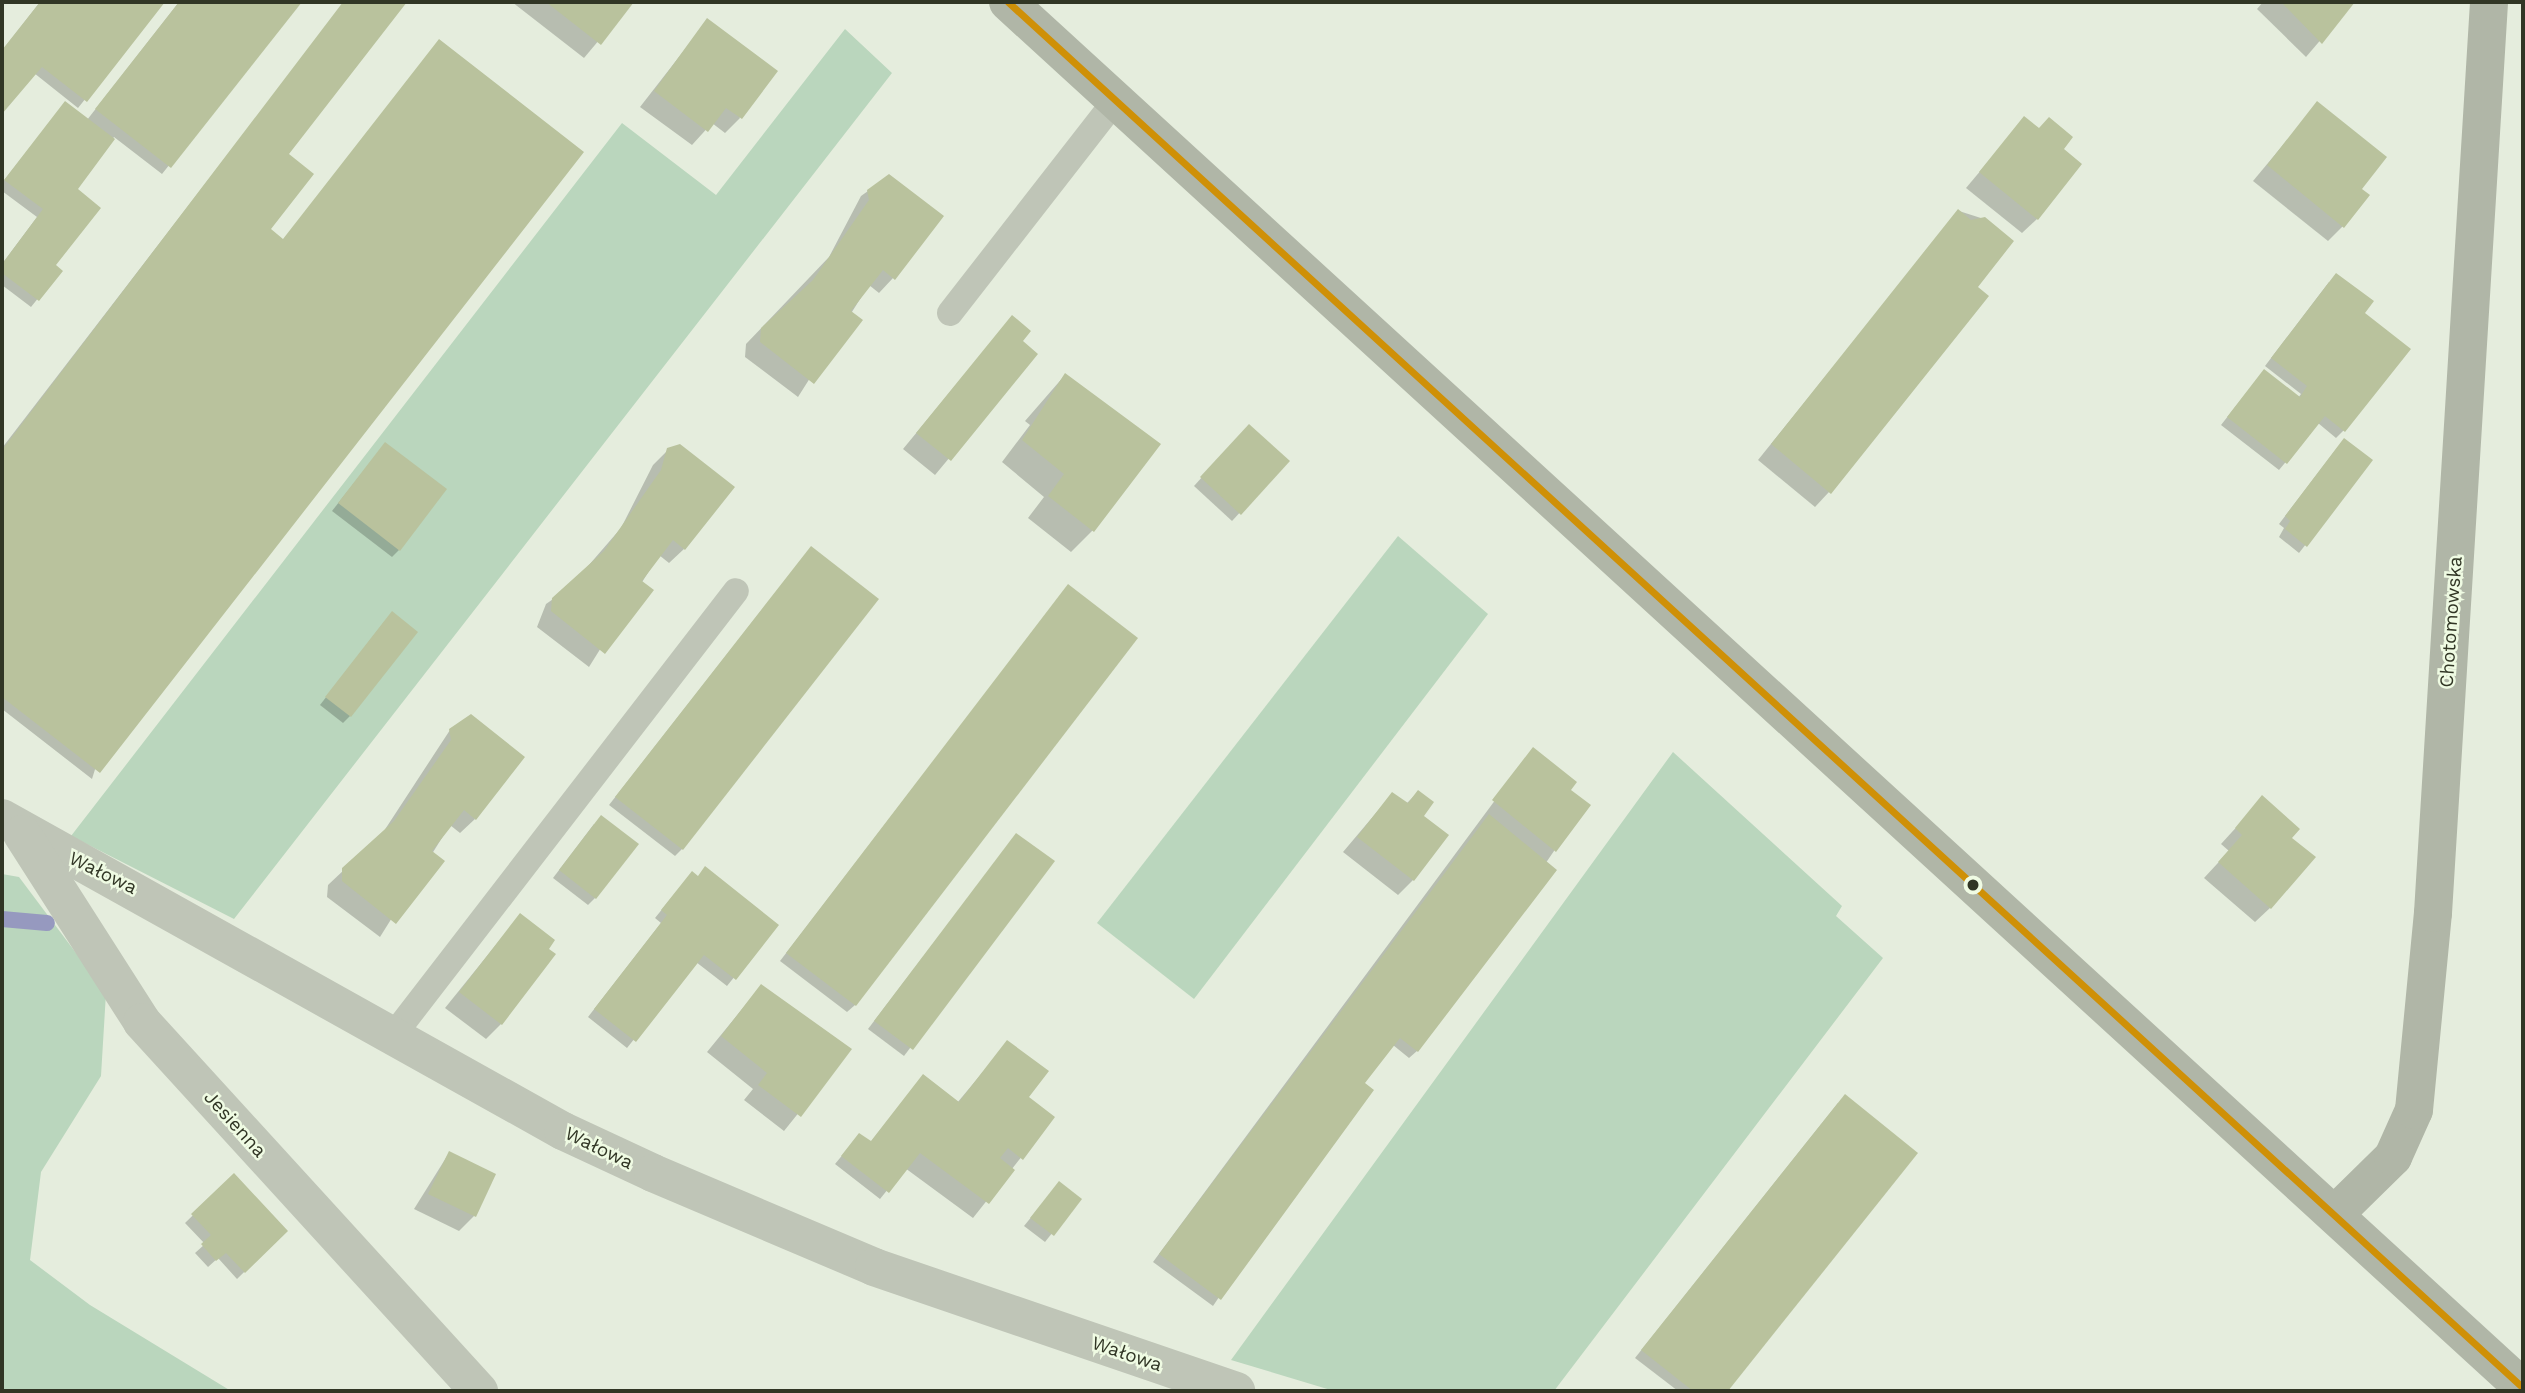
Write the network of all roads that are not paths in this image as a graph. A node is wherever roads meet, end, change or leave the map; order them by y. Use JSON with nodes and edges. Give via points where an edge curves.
{"nodes":[{"id":1,"x":1008,"y":2,"type":"edge"},
{"id":2,"x":2489,"y":2,"type":"edge"},
{"id":3,"x":1116,"y":100,"type":"junction"},
{"id":4,"x":950,"y":313,"type":"dead end"},
{"id":5,"x":736,"y":591,"type":"dead end"},
{"id":6,"x":12,"y":826,"type":"edge"},
{"id":7,"x":392,"y":1037,"type":"junction"},
{"id":8,"x":2336,"y":1213,"type":"junction"},
{"id":9,"x":2523,"y":1388,"type":"edge"},
{"id":10,"x":478,"y":1391,"type":"edge"},
{"id":11,"x":1236,"y":1391,"type":"edge"}],
"edges":[{"from":1,"to":3,"type":"main road"},
{"from":2,"to":8,"type":"main road","name":"Chotomowska","via":[[2433,913],[2414,1110],[2393,1157]]},
{"from":3,"to":4,"type":"lane"},
{"from":3,"to":8,"type":"main road"},
{"from":5,"to":7,"type":"lane"},
{"from":6,"to":7,"type":"street","name":"Wałowa","via":[[127,884]]},
{"from":6,"to":10,"type":"street","name":"Jesienna","via":[[142,1022]]},
{"from":7,"to":11,"type":"street","name":"Wałowa","via":[[619,1157],[874,1267]]},
{"from":8,"to":9,"type":"main road"}]}
